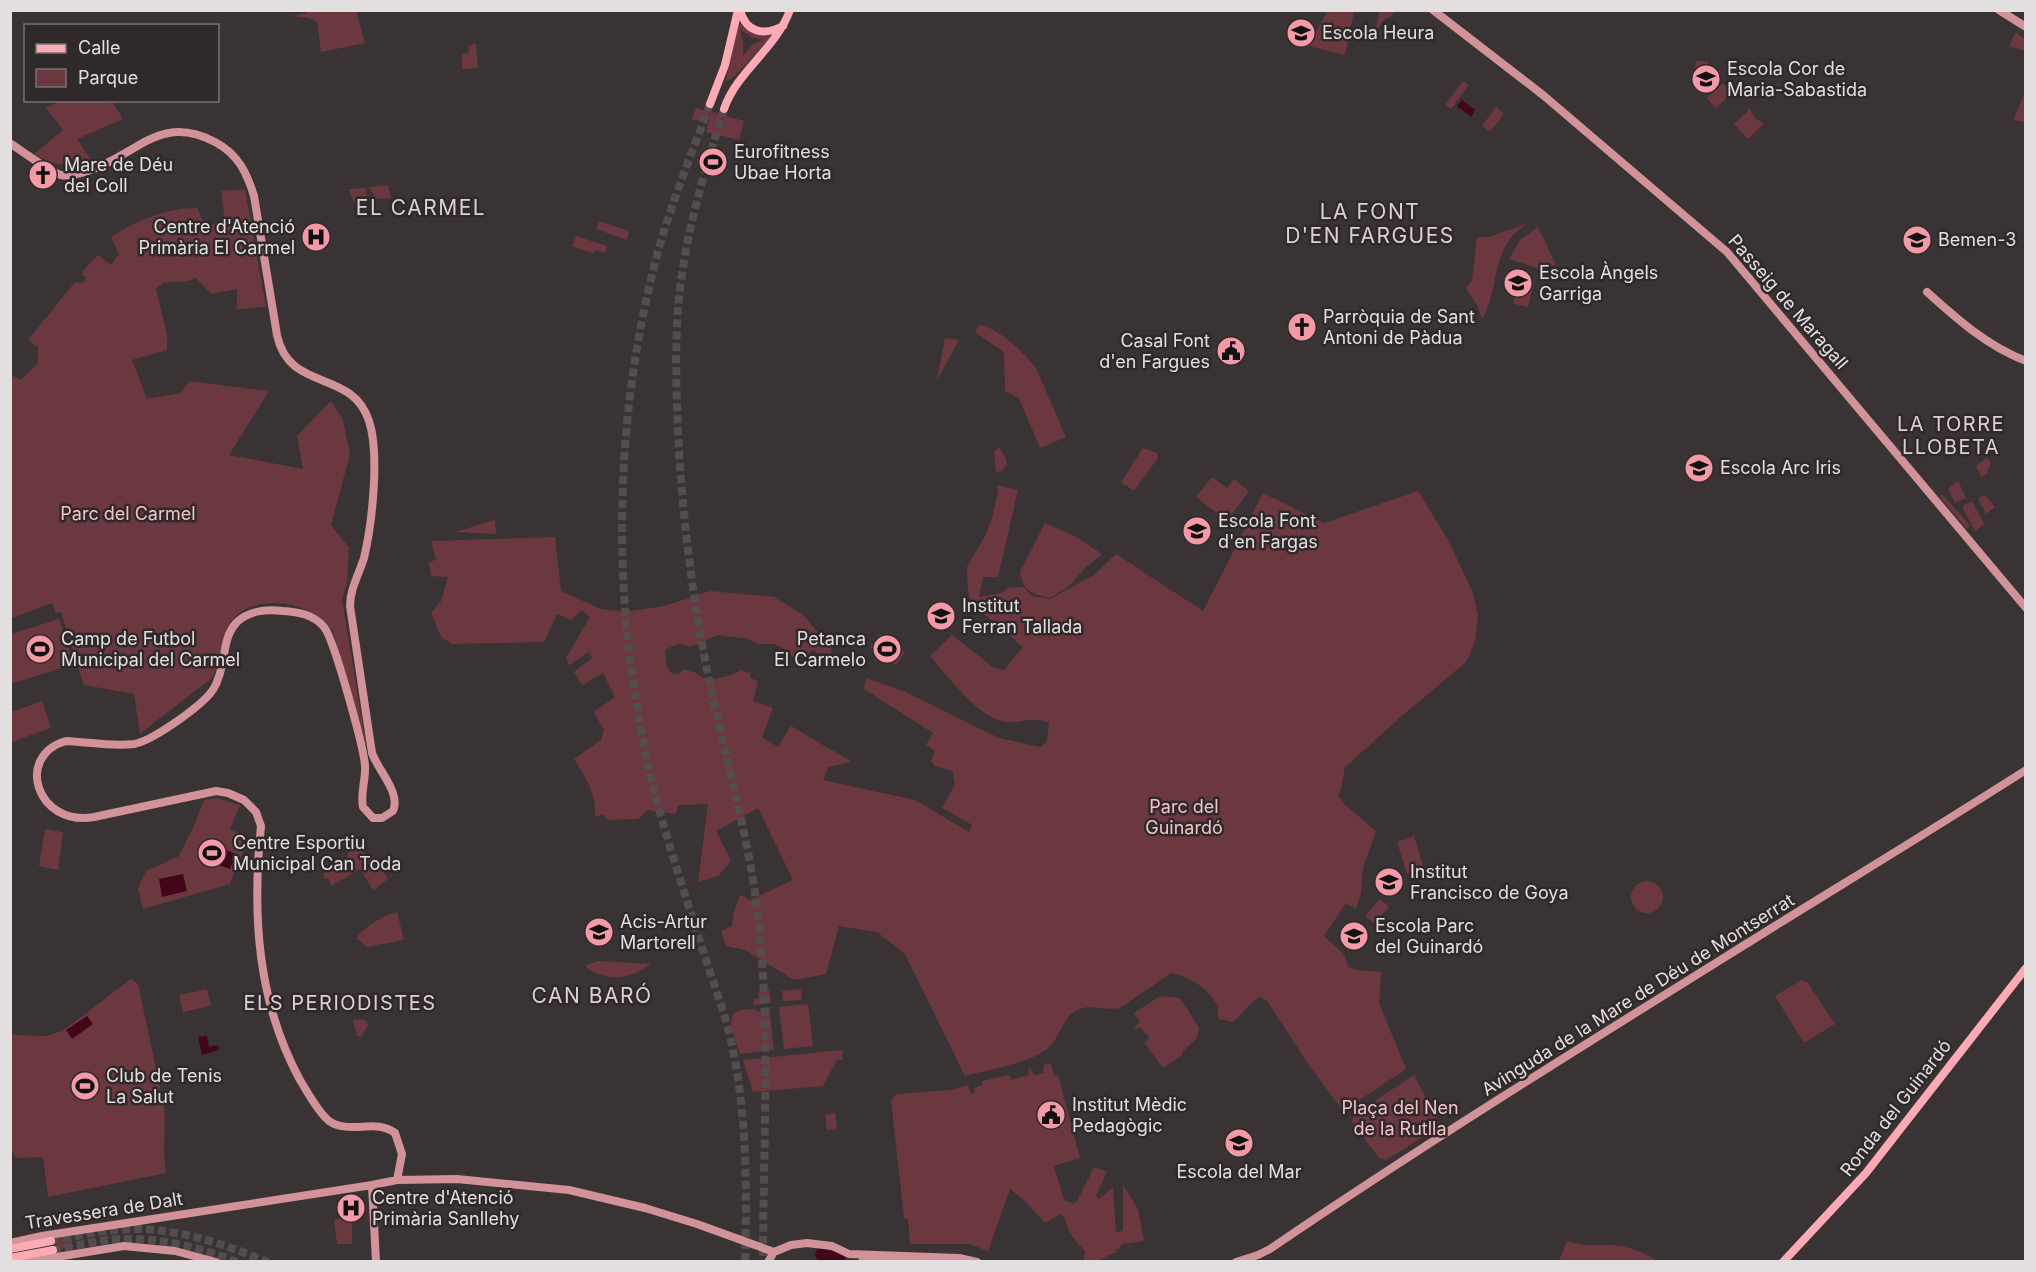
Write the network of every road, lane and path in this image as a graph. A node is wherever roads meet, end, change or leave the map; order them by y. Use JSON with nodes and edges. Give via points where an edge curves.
{"nodes":[{"id":1,"x":739,"y":10,"type":"edge"},
{"id":2,"x":790,"y":10,"type":"edge"},
{"id":3,"x":1433,"y":10,"type":"edge"},
{"id":4,"x":1999,"y":10,"type":"edge"},
{"id":5,"x":783,"y":26,"type":"junction"},
{"id":6,"x":2025,"y":27,"type":"edge"},
{"id":7,"x":718,"y":84,"type":"junction"},
{"id":8,"x":732,"y":90,"type":"junction"},
{"id":9,"x":710,"y":104,"type":"tunnel mouth"},
{"id":10,"x":723,"y":109,"type":"tunnel mouth"},
{"id":11,"x":10,"y":143,"type":"edge"},
{"id":12,"x":1927,"y":292,"type":"dead end"},
{"id":13,"x":2025,"y":361,"type":"edge"},
{"id":14,"x":2025,"y":608,"type":"edge"},
{"id":15,"x":2025,"y":770,"type":"edge"},
{"id":16,"x":2025,"y":968,"type":"edge"},
{"id":17,"x":396,"y":1180,"type":"junction"},
{"id":18,"x":372,"y":1185,"type":"junction"},
{"id":19,"x":10,"y":1243,"type":"edge"},
{"id":20,"x":10,"y":1249,"type":"edge"},
{"id":21,"x":774,"y":1252,"type":"junction"},
{"id":22,"x":903,"y":1257,"type":"junction"},
{"id":23,"x":10,"y":1258,"type":"edge"},
{"id":24,"x":849,"y":1258,"type":"edge"},
{"id":25,"x":214,"y":1261,"type":"edge"},
{"id":26,"x":26,"y":1262,"type":"edge"},
{"id":27,"x":376,"y":1262,"type":"edge"},
{"id":28,"x":768,"y":1262,"type":"edge"},
{"id":29,"x":862,"y":1262,"type":"edge"},
{"id":30,"x":977,"y":1262,"type":"edge"},
{"id":31,"x":1236,"y":1262,"type":"edge"},
{"id":32,"x":1783,"y":1262,"type":"edge"}],
"edges":[{"from":1,"to":5,"type":"main road","via":[[746,23],[758,32]]},
{"from":1,"to":7,"type":"main road"},
{"from":2,"to":5,"type":"main road"},
{"from":3,"to":14,"type":"street","name":"Passeig de Maragall","via":[[1543,95],[1727,252]]},
{"from":4,"to":6,"type":"street"},
{"from":5,"to":8,"type":"main road"},
{"from":7,"to":8,"type":"main road"},
{"from":7,"to":9,"type":"main road"},
{"from":8,"to":10,"type":"main road"},
{"from":11,"to":17,"type":"street","via":[[61,175],[104,166],[154,136],[172,131],[199,134],[222,146],[247,174],[254,196],[280,350],[299,371],[332,383],[352,396],[370,422],[374,467],[367,538],[350,606],[372,753],[396,800],[389,814],[373,818],[363,807],[365,764],[330,637],[315,619],[292,612],[259,611],[240,620],[225,642],[220,675],[212,691],[155,735],[129,745],[66,741],[46,753],[37,780],[44,800],[71,817],[88,818],[220,792],[244,800],[256,812],[261,826],[256,889],[260,957],[272,1015],[286,1052],[308,1093],[329,1120],[342,1126],[387,1128],[395,1133],[402,1154]]},
{"from":12,"to":13,"type":"street","via":[[1965,326]]},
{"from":15,"to":31,"type":"street","name":"Avinguda de la Mare de Déu de Montserrat","via":[[1581,1047],[1270,1249]]},
{"from":16,"to":32,"type":"main road","name":"Ronda del Guinardó","via":[[1866,1173]]},
{"from":17,"to":18,"type":"street"},
{"from":17,"to":21,"type":"street","via":[[532,1185],[599,1196],[697,1224]]},
{"from":18,"to":19,"type":"street","name":"Travessera de Dalt"},
{"from":18,"to":27,"type":"street"},
{"from":20,"to":23,"type":"main road","name":"Travessera de Dalt","via":[[52,1246]]},
{"from":21,"to":24,"type":"street","via":[[809,1243],[832,1246]]},
{"from":21,"to":28,"type":"street"},
{"from":22,"to":24,"type":"street","via":[[896,1254]]},
{"from":22,"to":29,"type":"street"},
{"from":22,"to":30,"type":"street"},
{"from":25,"to":26,"type":"street","name":"Travessera de Dalt","via":[[176,1251],[124,1246]]}]}
